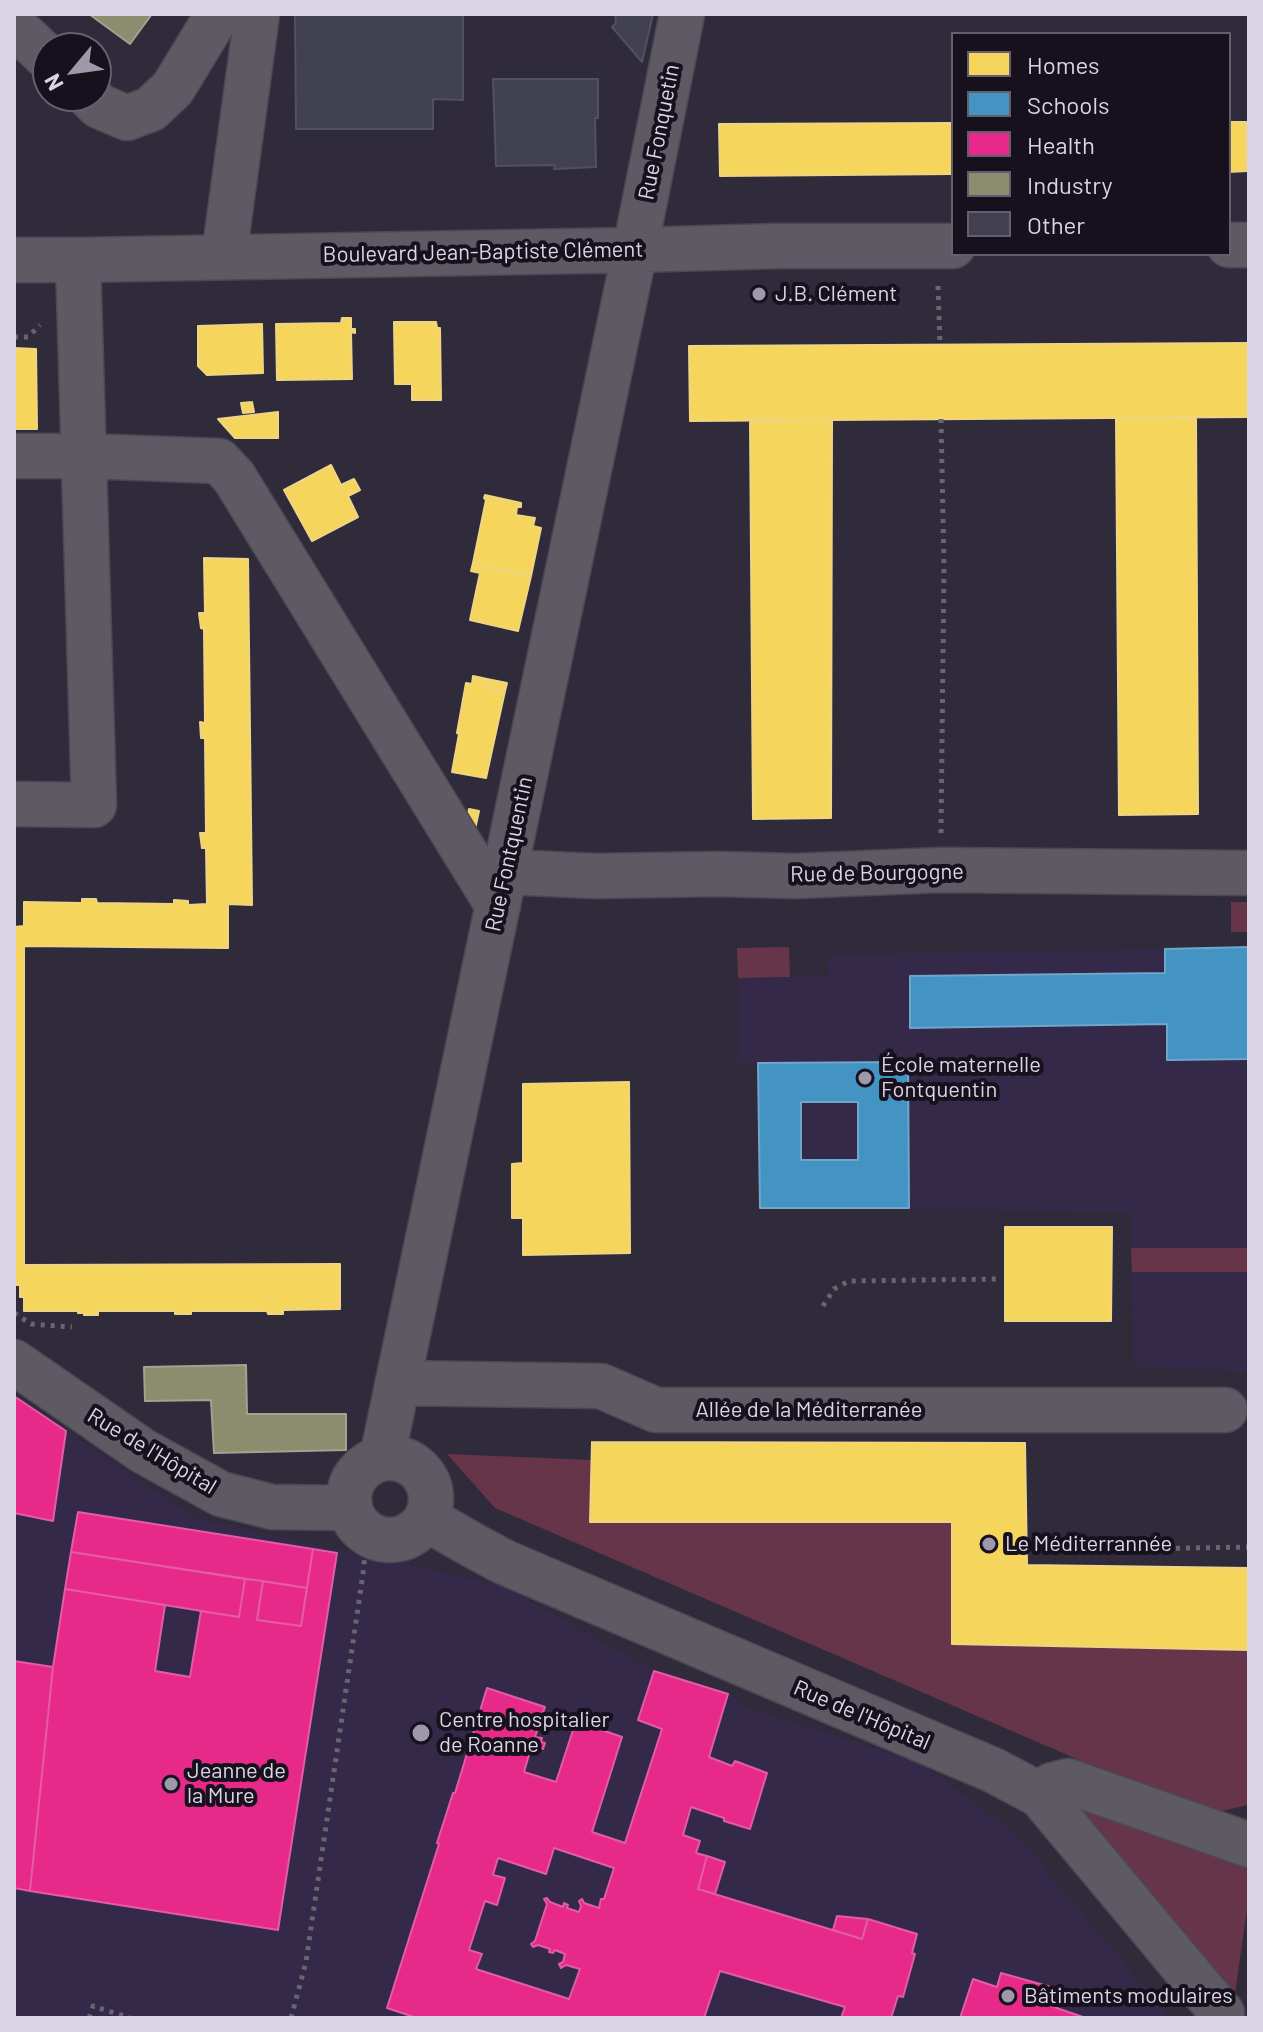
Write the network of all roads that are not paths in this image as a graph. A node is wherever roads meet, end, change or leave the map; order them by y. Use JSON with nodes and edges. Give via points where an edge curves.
{"nodes":[{"id":1,"x":218,"y":14,"type":"edge"},
{"id":2,"x":257,"y":14,"type":"edge"},
{"id":3,"x":682,"y":14,"type":"edge"},
{"id":4,"x":14,"y":26,"type":"edge"},
{"id":5,"x":32,"y":43,"type":"edge"},
{"id":6,"x":112,"y":112,"type":"edge"},
{"id":7,"x":945,"y":246,"type":"edge"},
{"id":8,"x":635,"y":250,"type":"junction"},
{"id":9,"x":224,"y":256,"type":"junction"},
{"id":10,"x":14,"y":260,"type":"edge"},
{"id":11,"x":78,"y":260,"type":"junction"},
{"id":12,"x":14,"y":456,"type":"edge"},
{"id":13,"x":84,"y":456,"type":"junction"},
{"id":14,"x":14,"y":804,"type":"edge"},
{"id":15,"x":1249,"y":873,"type":"edge"},
{"id":16,"x":501,"y":889,"type":"junction"},
{"id":17,"x":14,"y":1362,"type":"edge"},
{"id":18,"x":398,"y":1383,"type":"junction"},
{"id":19,"x":1225,"y":1410,"type":"dead end"},
{"id":20,"x":382,"y":1458,"type":"junction"},
{"id":21,"x":427,"y":1519,"type":"junction"},
{"id":22,"x":358,"y":1520,"type":"junction"},
{"id":23,"x":1040,"y":1795,"type":"junction"},
{"id":24,"x":1249,"y":1845,"type":"edge"},
{"id":25,"x":1222,"y":2013,"type":"dead end"}],
"edges":[{"from":1,"to":6,"type":"street","via":[[173,88],[151,109],[127,118]]},
{"from":2,"to":9,"type":"street"},
{"from":3,"to":8,"type":"street","name":"Rue Fonquetin"},
{"from":4,"to":5,"type":"street"},
{"from":7,"to":8,"type":"street","name":"Boulevard Jean-Baptiste Clément"},
{"from":8,"to":9,"type":"street","name":"Boulevard Jean-Baptiste Clément"},
{"from":8,"to":16,"type":"street","name":"Rue Fontquentin"},
{"from":9,"to":11,"type":"street","name":"Boulevard Jean-Baptiste Clément"},
{"from":10,"to":11,"type":"street","name":"Boulevard Jean-Baptiste Clément"},
{"from":11,"to":13,"type":"street"},
{"from":12,"to":13,"type":"street"},
{"from":13,"to":14,"type":"street","via":[[94,805]]},
{"from":13,"to":16,"type":"street","via":[[219,461]]},
{"from":15,"to":16,"type":"street","name":"Rue de Bourgogne","via":[[940,870],[595,876]]},
{"from":16,"to":18,"type":"street","name":"Rue Fontquentin"},
{"from":17,"to":22,"type":"street","name":"Rue de l'Hôpital","via":[[143,1451],[221,1494]]},
{"from":18,"to":19,"type":"street","name":"Allée de la Méditerranée","via":[[601,1386],[656,1410]]},
{"from":18,"to":20,"type":"street","name":"Rue Fontquentin"},
{"from":20,"to":21,"type":"street","via":[[408,1462],[427,1480]]},
{"from":20,"to":22,"type":"street","via":[[360,1471],[353,1482],[349,1495]]},
{"from":21,"to":22,"type":"street","via":[[418,1530],[393,1540],[379,1539]]},
{"from":21,"to":23,"type":"street","name":"Rue de l'Hôpital","via":[[504,1562],[993,1770]]},
{"from":23,"to":24,"type":"street","via":[[1068,1781]]},
{"from":23,"to":25,"type":"street","name":"Rue de l'Hôpital"}]}
